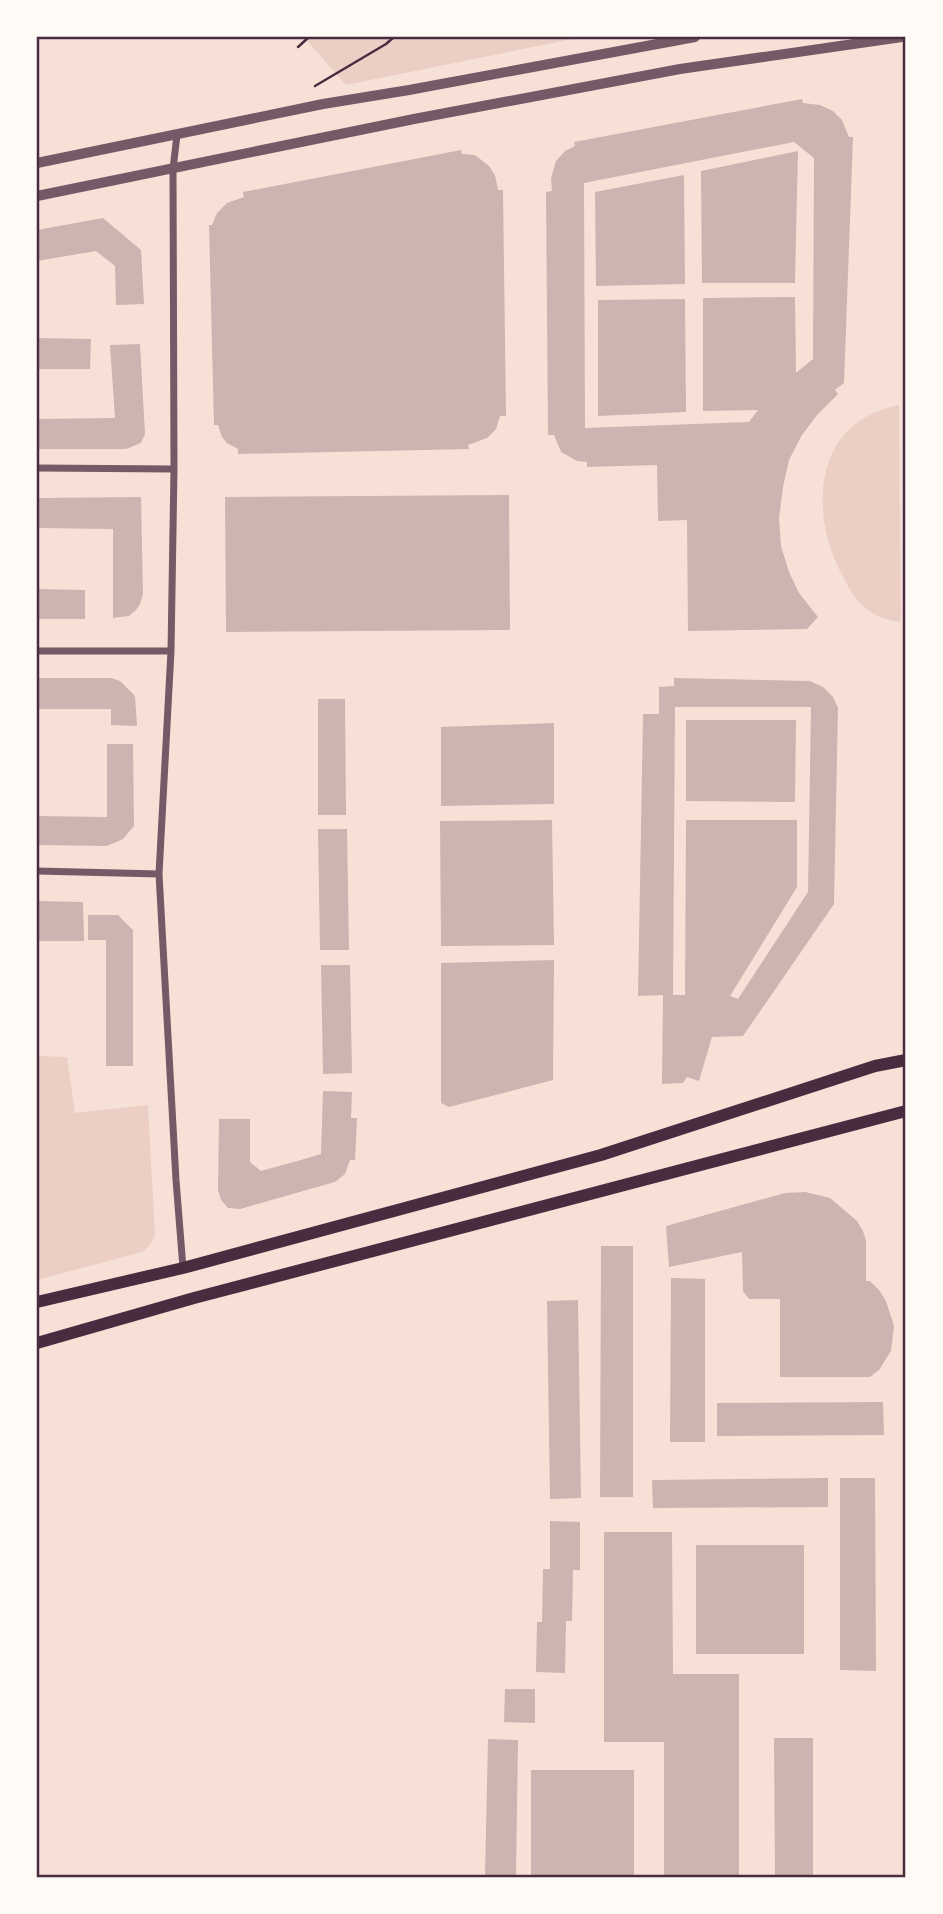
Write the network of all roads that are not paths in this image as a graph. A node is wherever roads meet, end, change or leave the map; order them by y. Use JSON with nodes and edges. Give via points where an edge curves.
{"nodes":[{"id":1,"x":695,"y":37,"type":"edge"},
{"id":2,"x":902,"y":37,"type":"edge"},
{"id":3,"x":177,"y":135,"type":"junction"},
{"id":4,"x":37,"y":163,"type":"edge"},
{"id":5,"x":173,"y":169,"type":"junction"},
{"id":6,"x":37,"y":196,"type":"edge"},
{"id":7,"x":37,"y":468,"type":"edge"},
{"id":8,"x":174,"y":469,"type":"junction"},
{"id":9,"x":37,"y":651,"type":"edge"},
{"id":10,"x":171,"y":651,"type":"junction"},
{"id":11,"x":37,"y":870,"type":"edge"},
{"id":12,"x":159,"y":874,"type":"junction"},
{"id":13,"x":906,"y":1060,"type":"edge"},
{"id":14,"x":906,"y":1111,"type":"edge"},
{"id":15,"x":183,"y":1268,"type":"junction"},
{"id":16,"x":37,"y":1302,"type":"edge"},
{"id":17,"x":37,"y":1343,"type":"edge"}],
"edges":[{"from":1,"to":3,"type":"street"},
{"from":2,"to":5,"type":"street","via":[[680,69]]},
{"from":3,"to":4,"type":"street"},
{"from":3,"to":5,"type":"street"},
{"from":5,"to":6,"type":"street"},
{"from":5,"to":8,"type":"street"},
{"from":7,"to":8,"type":"street"},
{"from":8,"to":10,"type":"street"},
{"from":9,"to":10,"type":"street"},
{"from":10,"to":12,"type":"street"},
{"from":11,"to":12,"type":"street"},
{"from":12,"to":15,"type":"street"},
{"from":13,"to":15,"type":"main road","via":[[601,1155]]},
{"from":14,"to":17,"type":"main road"},
{"from":15,"to":16,"type":"main road"}]}
